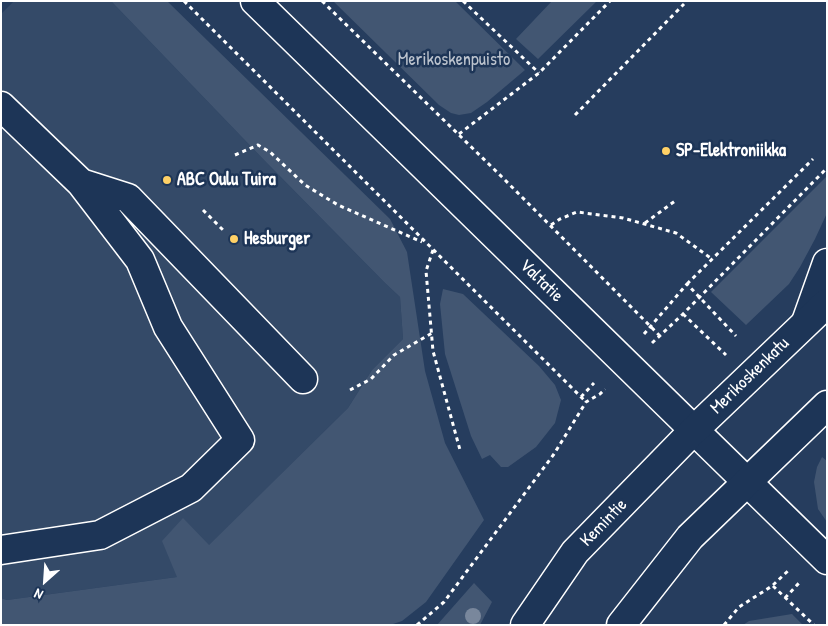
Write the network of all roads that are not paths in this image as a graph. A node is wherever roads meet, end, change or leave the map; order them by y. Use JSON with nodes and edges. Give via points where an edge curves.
{"nodes":[{"id":1,"x":255,"y":1,"type":"edge"},
{"id":2,"x":1,"y":106,"type":"edge"},
{"id":3,"x":81,"y":183,"type":"junction"},
{"id":4,"x":827,"y":263,"type":"edge"},
{"id":5,"x":827,"y":303,"type":"edge"},
{"id":6,"x":806,"y":322,"type":"junction"},
{"id":7,"x":303,"y":378,"type":"dead end"},
{"id":8,"x":827,"y":405,"type":"edge"},
{"id":9,"x":694,"y":430,"type":"junction"},
{"id":10,"x":748,"y":481,"type":"junction"},
{"id":11,"x":1,"y":550,"type":"edge"},
{"id":12,"x":827,"y":560,"type":"edge"},
{"id":13,"x":525,"y":625,"type":"edge"},
{"id":14,"x":621,"y":625,"type":"edge"}],
"edges":[{"from":1,"to":9,"type":"street","name":"Valtatie"},
{"from":2,"to":3,"type":"street"},
{"from":3,"to":7,"type":"street","via":[[128,198]]},
{"from":3,"to":11,"type":"street","via":[[140,260],[168,328],[240,440],[191,488],[100,535]]},
{"from":4,"to":6,"type":"street","name":"Merikoskenkatu"},
{"from":5,"to":6,"type":"street","name":"Merikoskenkatu"},
{"from":6,"to":9,"type":"street","name":"Merikoskenkatu"},
{"from":8,"to":10,"type":"street"},
{"from":9,"to":10,"type":"street","name":"Valtatie"},
{"from":9,"to":13,"type":"street","name":"Kemintie","via":[[575,552]]},
{"from":10,"to":12,"type":"street","name":"Valtatie"},
{"from":10,"to":14,"type":"street","via":[[690,537]]}]}
